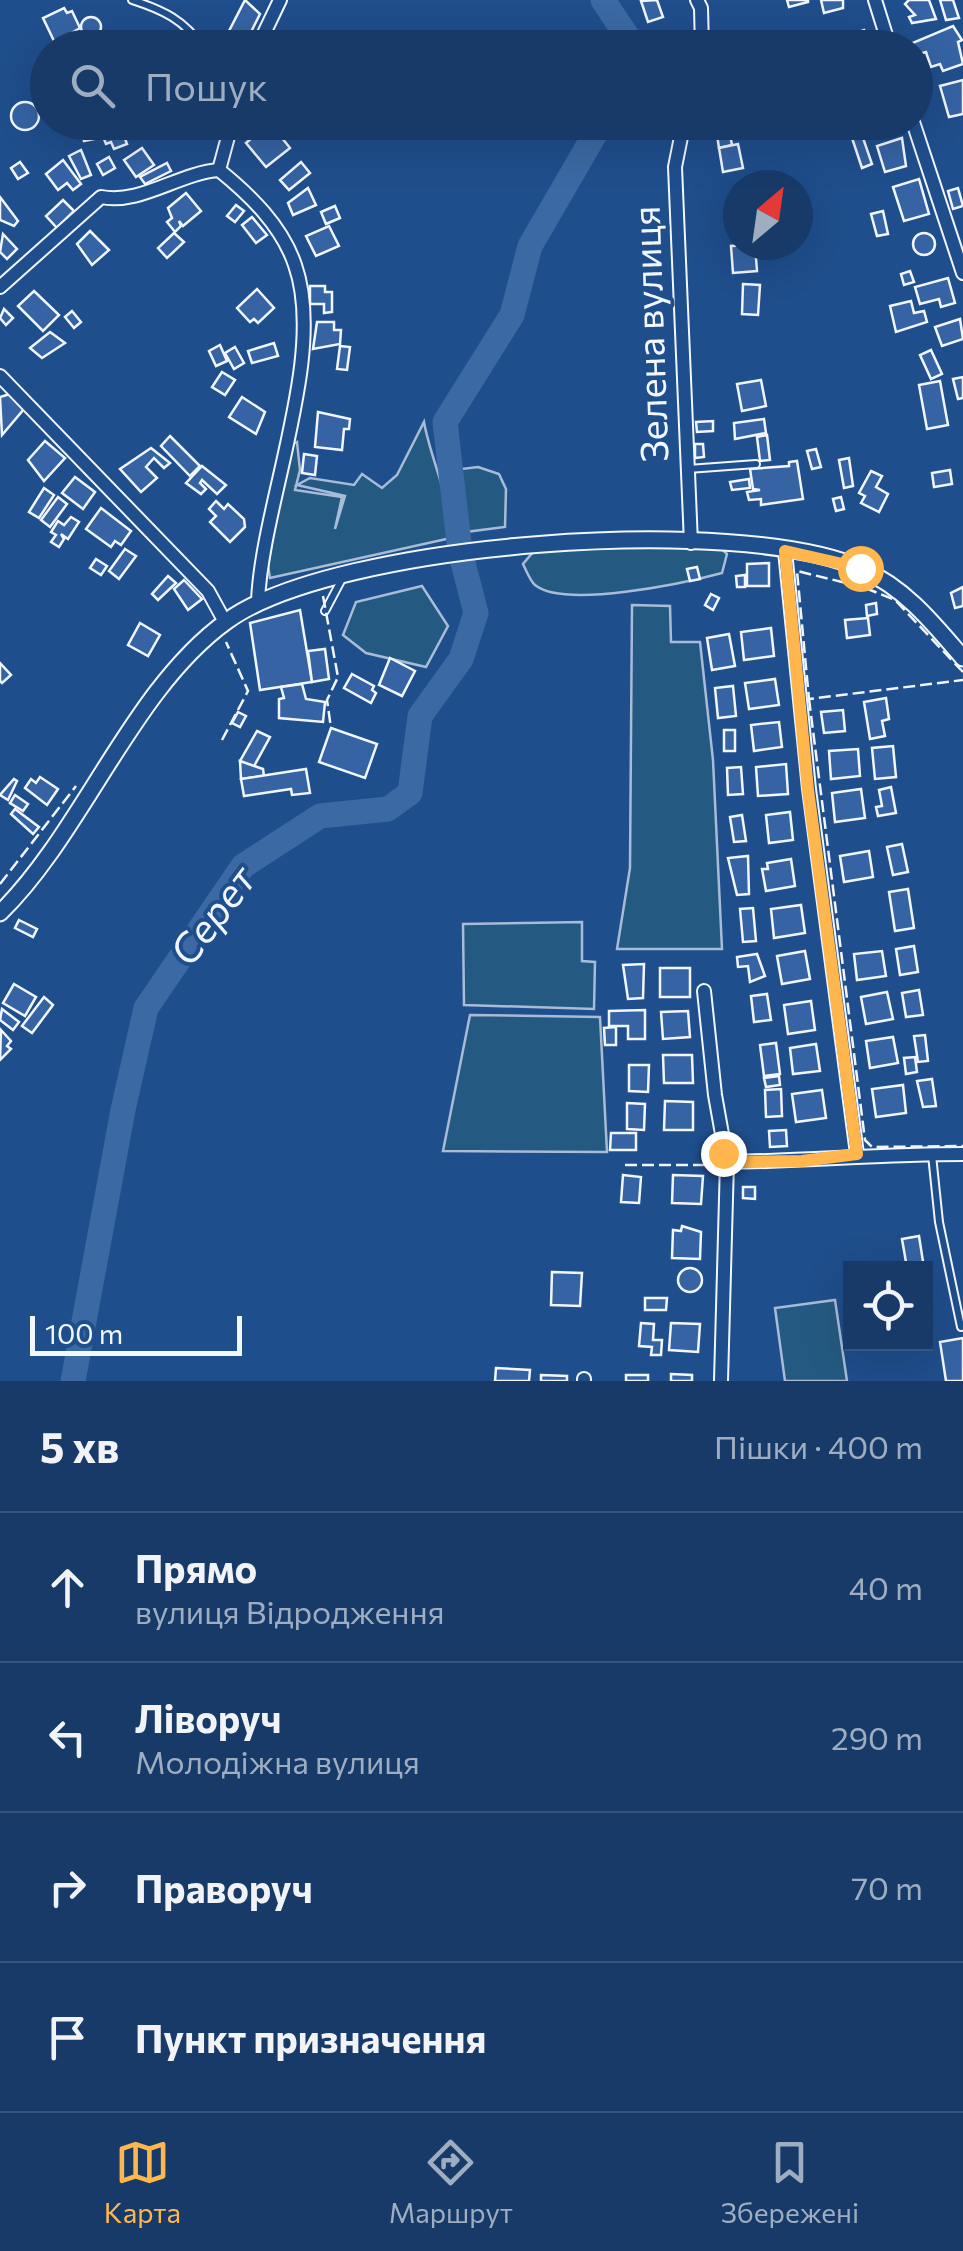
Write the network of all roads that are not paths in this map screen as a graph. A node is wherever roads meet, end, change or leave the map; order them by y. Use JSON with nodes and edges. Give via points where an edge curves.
{"nodes":[{"id":1,"x":132,"y":0,"type":"edge"},
{"id":2,"x":280,"y":0,"type":"edge"},
{"id":3,"x":875,"y":0,"type":"edge"},
{"id":4,"x":701,"y":3,"type":"edge"},
{"id":5,"x":191,"y":30,"type":"edge"},
{"id":6,"x":266,"y":30,"type":"edge"},
{"id":7,"x":702,"y":30,"type":"edge"},
{"id":8,"x":884,"y":30,"type":"edge"},
{"id":9,"x":227,"y":140,"type":"edge"},
{"id":10,"x":680,"y":140,"type":"edge"},
{"id":11,"x":919,"y":140,"type":"edge"},
{"id":12,"x":219,"y":170,"type":"junction"},
{"id":13,"x":963,"y":273,"type":"edge"},
{"id":14,"x":0,"y":287,"type":"edge"},
{"id":15,"x":0,"y":376,"type":"edge"},
{"id":16,"x":756,"y":464,"type":"dead end"},
{"id":17,"x":686,"y":469,"type":"junction"},
{"id":18,"x":691,"y":543,"type":"junction"},
{"id":19,"x":785,"y":551,"type":"junction"},
{"id":20,"x":344,"y":576,"type":"junction"},
{"id":21,"x":258,"y":601,"type":"junction"},
{"id":22,"x":325,"y":610,"type":"dead end"},
{"id":23,"x":224,"y":622,"type":"junction"},
{"id":24,"x":963,"y":658,"type":"edge"},
{"id":25,"x":0,"y":913,"type":"edge"},
{"id":26,"x":704,"y":991,"type":"dead end"},
{"id":27,"x":857,"y":1154,"type":"junction"},
{"id":28,"x":932,"y":1154,"type":"junction"},
{"id":29,"x":963,"y":1154,"type":"edge"},
{"id":30,"x":727,"y":1162,"type":"junction"},
{"id":31,"x":961,"y":1327,"type":"edge"},
{"id":32,"x":721,"y":1381,"type":"edge"}],
"edges":[{"from":1,"to":5,"type":"lane"},
{"from":2,"to":6,"type":"street"},
{"from":3,"to":8,"type":"street"},
{"from":4,"to":7,"type":"street"},
{"from":9,"to":12,"type":"street"},
{"from":10,"to":17,"type":"street","name":"Зелена вулиця","via":[[675,166]]},
{"from":11,"to":13,"type":"street"},
{"from":12,"to":14,"type":"street","via":[[132,196],[101,197]]},
{"from":12,"to":21,"type":"street","via":[[271,222],[301,286],[298,378],[259,566]]},
{"from":15,"to":23,"type":"street","via":[[208,591]]},
{"from":16,"to":17,"type":"lane"},
{"from":17,"to":18,"type":"street","name":"Зелена вулиця"},
{"from":18,"to":19,"type":"street"},
{"from":18,"to":20,"type":"street","via":[[515,546]]},
{"from":19,"to":24,"type":"street","via":[[843,562],[892,584]]},
{"from":19,"to":27,"type":"street","via":[[808,790]]},
{"from":20,"to":21,"type":"street"},
{"from":20,"to":22,"type":"lane"},
{"from":21,"to":23,"type":"street"},
{"from":23,"to":25,"type":"street","via":[[161,692]]},
{"from":26,"to":30,"type":"street"},
{"from":27,"to":28,"type":"street"},
{"from":27,"to":30,"type":"street"},
{"from":28,"to":29,"type":"street"},
{"from":28,"to":31,"type":"lane"},
{"from":30,"to":32,"type":"street"}]}
